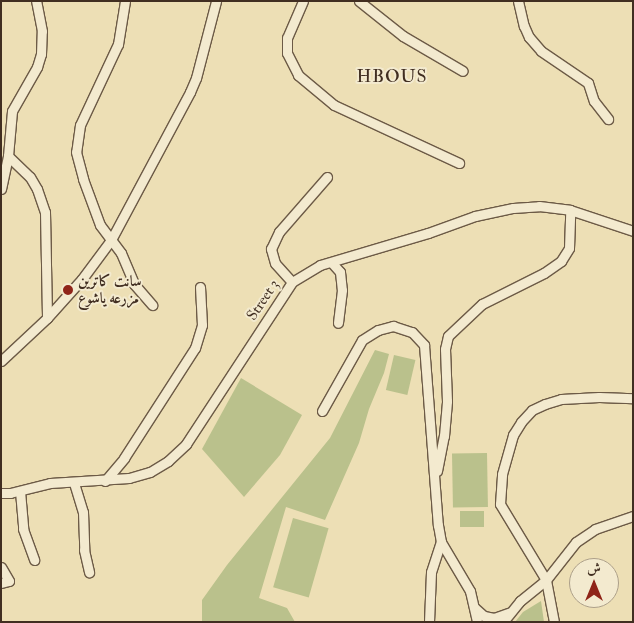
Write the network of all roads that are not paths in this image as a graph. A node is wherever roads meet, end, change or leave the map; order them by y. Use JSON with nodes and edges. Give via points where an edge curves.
{"nodes":[{"id":1,"x":36,"y":1,"type":"edge"},
{"id":2,"x":125,"y":1,"type":"edge"},
{"id":3,"x":216,"y":1,"type":"edge"},
{"id":4,"x":303,"y":1,"type":"edge"},
{"id":5,"x":359,"y":1,"type":"edge"},
{"id":6,"x":518,"y":1,"type":"edge"},
{"id":7,"x":463,"y":71,"type":"dead end"},
{"id":8,"x":608,"y":119,"type":"dead end"},
{"id":9,"x":8,"y":156,"type":"junction"},
{"id":10,"x":459,"y":163,"type":"dead end"},
{"id":11,"x":328,"y":177,"type":"dead end"},
{"id":12,"x":1,"y":189,"type":"edge"},
{"id":13,"x":570,"y":210,"type":"junction"},
{"id":14,"x":633,"y":230,"type":"edge"},
{"id":15,"x":111,"y":240,"type":"junction"},
{"id":16,"x":332,"y":263,"type":"junction"},
{"id":17,"x":292,"y":282,"type":"junction"},
{"id":18,"x":200,"y":287,"type":"dead end"},
{"id":19,"x":152,"y":305,"type":"dead end"},
{"id":20,"x":48,"y":318,"type":"junction"},
{"id":21,"x":338,"y":323,"type":"dead end"},
{"id":22,"x":1,"y":361,"type":"edge"},
{"id":23,"x":633,"y":398,"type":"edge"},
{"id":24,"x":322,"y":411,"type":"dead end"},
{"id":25,"x":435,"y":478,"type":"junction"},
{"id":26,"x":105,"y":480,"type":"junction"},
{"id":27,"x":74,"y":483,"type":"junction"},
{"id":28,"x":20,"y":490,"type":"junction"},
{"id":29,"x":1,"y":492,"type":"edge"},
{"id":30,"x":633,"y":516,"type":"edge"},
{"id":31,"x":442,"y":542,"type":"junction"},
{"id":32,"x":34,"y":560,"type":"dead end"},
{"id":33,"x":1,"y":567,"type":"edge"},
{"id":34,"x":89,"y":572,"type":"dead end"},
{"id":35,"x":546,"y":580,"type":"junction"},
{"id":36,"x":1,"y":583,"type":"edge"},
{"id":37,"x":475,"y":608,"type":"junction"},
{"id":38,"x":512,"y":611,"type":"junction"},
{"id":39,"x":429,"y":622,"type":"edge"},
{"id":40,"x":477,"y":622,"type":"edge"},
{"id":41,"x":503,"y":622,"type":"edge"},
{"id":42,"x":554,"y":622,"type":"edge"}],
"edges":[{"from":1,"to":9,"type":"street","via":[[42,31],[42,54],[12,110]]},
{"from":2,"to":15,"type":"street","via":[[118,44],[80,125],[76,144],[83,179],[103,231]]},
{"from":3,"to":15,"type":"street","via":[[190,92]]},
{"from":4,"to":10,"type":"street","via":[[288,38],[287,53],[298,75],[334,105]]},
{"from":5,"to":7,"type":"street","via":[[402,36]]},
{"from":6,"to":8,"type":"street","via":[[530,37],[541,51],[588,83],[594,101]]},
{"from":9,"to":12,"type":"street"},
{"from":9,"to":20,"type":"street","via":[[30,177],[45,212]]},
{"from":11,"to":17,"type":"street","via":[[279,232],[271,249],[275,263]]},
{"from":13,"to":14,"type":"street","name":"Street 3"},
{"from":13,"to":16,"type":"street","name":"Street 3","via":[[539,206],[490,212]]},
{"from":13,"to":25,"type":"street","via":[[569,248],[560,261],[544,273],[482,304],[448,336],[444,436]]},
{"from":15,"to":19,"type":"street","via":[[121,253],[134,284]]},
{"from":15,"to":20,"type":"street"},
{"from":16,"to":17,"type":"street","name":"Street 3","via":[[320,265]]},
{"from":16,"to":21,"type":"street","via":[[340,272],[342,290]]},
{"from":17,"to":26,"type":"street","name":"Street 3","via":[[179,452],[145,474]]},
{"from":18,"to":26,"type":"street","via":[[202,324],[196,348],[124,458]]},
{"from":20,"to":22,"type":"street"},
{"from":23,"to":35,"type":"street","via":[[561,399],[532,410],[513,435],[502,474],[500,504]]},
{"from":24,"to":25,"type":"street","via":[[362,340],[378,330],[393,326],[412,332],[424,345]]},
{"from":25,"to":31,"type":"street"},
{"from":26,"to":27,"type":"street","name":"Street 3"},
{"from":27,"to":28,"type":"street","name":"Street 3","via":[[44,484]]},
{"from":27,"to":34,"type":"street","via":[[83,512],[84,550]]},
{"from":28,"to":29,"type":"street","name":"Street 3"},
{"from":28,"to":32,"type":"street","via":[[23,529]]},
{"from":30,"to":35,"type":"street","via":[[595,530],[576,542]]},
{"from":31,"to":37,"type":"street","via":[[470,591]]},
{"from":31,"to":39,"type":"street","via":[[431,572]]},
{"from":33,"to":36,"type":"street","via":[[10,581]]},
{"from":35,"to":38,"type":"street"},
{"from":35,"to":42,"type":"street"},
{"from":37,"to":38,"type":"street","via":[[484,616],[494,618]]},
{"from":37,"to":40,"type":"street"},
{"from":38,"to":41,"type":"street"}]}
